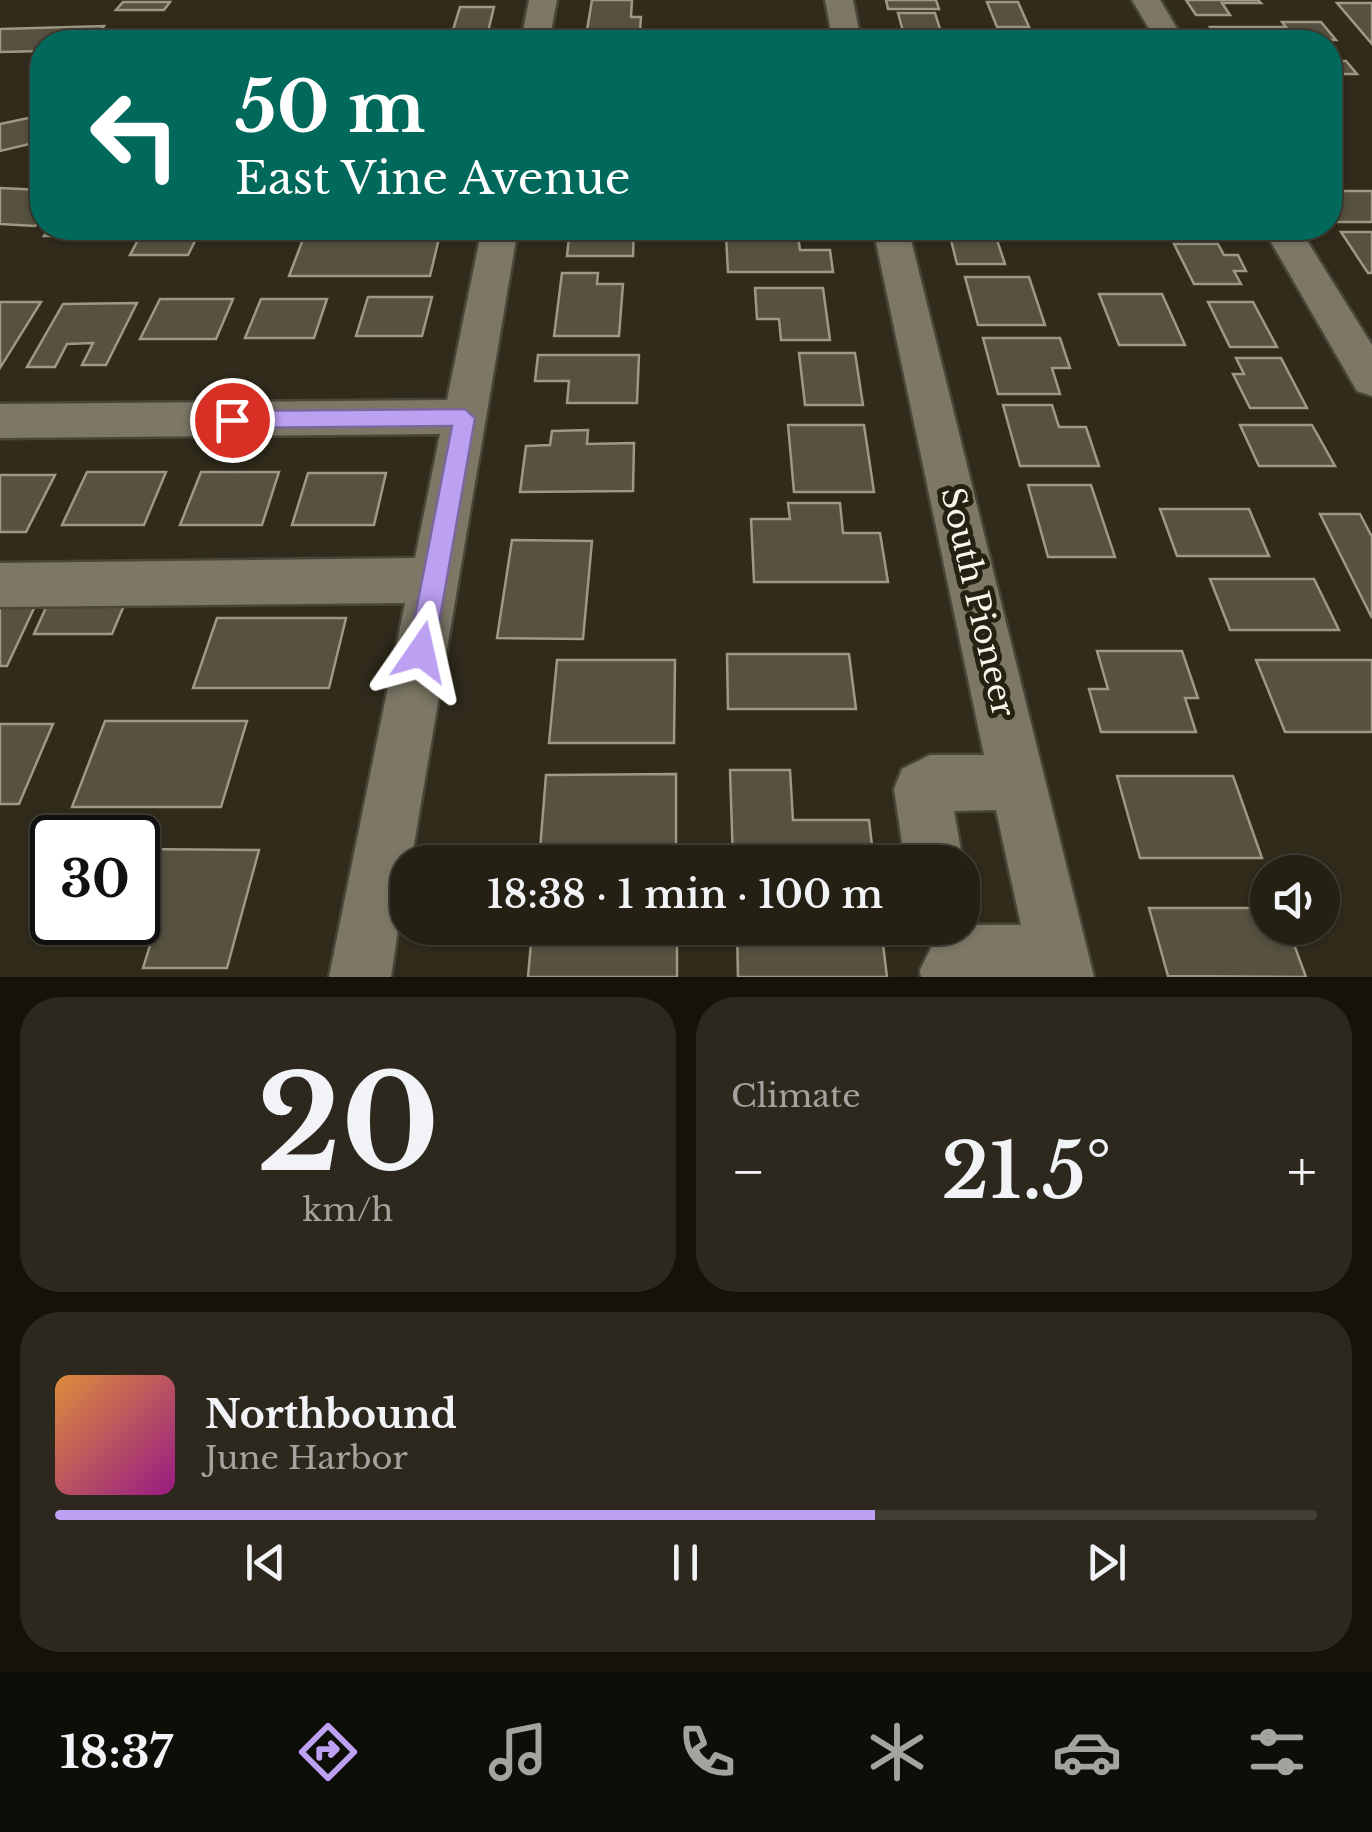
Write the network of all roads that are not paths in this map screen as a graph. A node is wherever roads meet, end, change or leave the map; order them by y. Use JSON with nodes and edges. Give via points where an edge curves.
{"nodes":[{"id":1,"x":543,"y":0,"type":"edge"},
{"id":2,"x":839,"y":0,"type":"edge"},
{"id":3,"x":1146,"y":0,"type":"edge"},
{"id":4,"x":537,"y":30,"type":"edge"},
{"id":5,"x":845,"y":30,"type":"edge"},
{"id":6,"x":1165,"y":30,"type":"edge"},
{"id":7,"x":498,"y":240,"type":"edge"},
{"id":8,"x":893,"y":240,"type":"edge"},
{"id":9,"x":1289,"y":240,"type":"edge"},
{"id":10,"x":1372,"y":380,"type":"edge"},
{"id":11,"x":465,"y":418,"type":"junction"},
{"id":12,"x":0,"y":422,"type":"edge"},
{"id":13,"x":434,"y":580,"type":"junction"},
{"id":14,"x":0,"y":584,"type":"edge"},
{"id":15,"x":1020,"y":782,"type":"junction"},
{"id":16,"x":931,"y":845,"type":"edge"},
{"id":17,"x":1061,"y":967,"type":"edge"},
{"id":18,"x":360,"y":977,"type":"edge"},
{"id":19,"x":952,"y":977,"type":"edge"}],
"edges":[{"from":1,"to":4,"type":"street"},
{"from":2,"to":5,"type":"street"},
{"from":3,"to":6,"type":"street"},
{"from":7,"to":11,"type":"street"},
{"from":8,"to":15,"type":"street","name":"South Pioneer"},
{"from":9,"to":10,"type":"street"},
{"from":11,"to":12,"type":"street"},
{"from":11,"to":13,"type":"street"},
{"from":13,"to":14,"type":"street"},
{"from":13,"to":18,"type":"street"},
{"from":15,"to":16,"type":"street","via":[[930,783],[922,790]]},
{"from":15,"to":17,"type":"street","name":"South Pioneer"},
{"from":17,"to":19,"type":"street","via":[[960,956]]}]}
